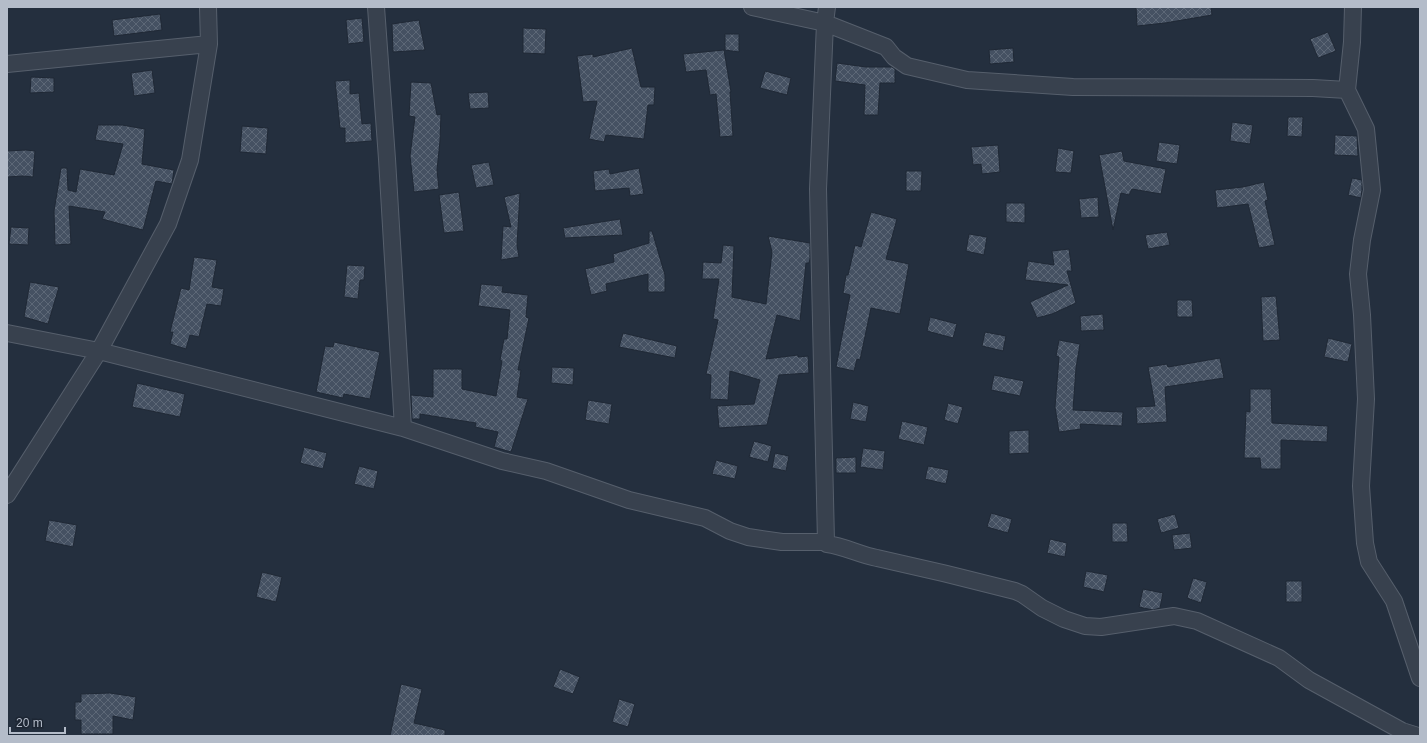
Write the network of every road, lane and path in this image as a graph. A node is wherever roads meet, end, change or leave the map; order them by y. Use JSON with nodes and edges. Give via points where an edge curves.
{"nodes":[{"id":1,"x":208,"y":7,"type":"edge"},
{"id":2,"x":376,"y":7,"type":"edge"},
{"id":3,"x":752,"y":7,"type":"edge"},
{"id":4,"x":827,"y":7,"type":"edge"},
{"id":5,"x":1353,"y":7,"type":"edge"},
{"id":6,"x":825,"y":23,"type":"junction"},
{"id":7,"x":209,"y":44,"type":"junction"},
{"id":8,"x":7,"y":64,"type":"edge"},
{"id":9,"x":1347,"y":90,"type":"junction"},
{"id":10,"x":7,"y":333,"type":"edge"},
{"id":11,"x":99,"y":351,"type":"junction"},
{"id":12,"x":403,"y":428,"type":"junction"},
{"id":13,"x":7,"y":495,"type":"edge"},
{"id":14,"x":826,"y":542,"type":"junction"},
{"id":15,"x":1420,"y":678,"type":"edge"},
{"id":16,"x":1418,"y":736,"type":"edge"}],
"edges":[{"from":1,"to":7,"type":"street"},
{"from":2,"to":12,"type":"street"},
{"from":3,"to":6,"type":"street"},
{"from":4,"to":6,"type":"street"},
{"from":5,"to":9,"type":"street"},
{"from":6,"to":9,"type":"street","via":[[886,47],[894,57],[907,66],[967,80],[1073,87]]},
{"from":6,"to":14,"type":"street","via":[[818,189]]},
{"from":7,"to":8,"type":"street"},
{"from":7,"to":11,"type":"street","via":[[190,160],[168,224]]},
{"from":9,"to":15,"type":"street","via":[[1366,129],[1372,190],[1358,274],[1366,399],[1361,486],[1365,543],[1369,562],[1394,601]]},
{"from":10,"to":11,"type":"street"},
{"from":11,"to":12,"type":"street"},
{"from":11,"to":13,"type":"street"},
{"from":12,"to":14,"type":"street","via":[[502,461],[546,471],[629,500],[705,518],[748,537],[782,542]]},
{"from":14,"to":16,"type":"street","via":[[876,558],[1015,591],[1042,608],[1085,626],[1101,627],[1174,616],[1197,621],[1279,658],[1309,680],[1402,731]]}]}
